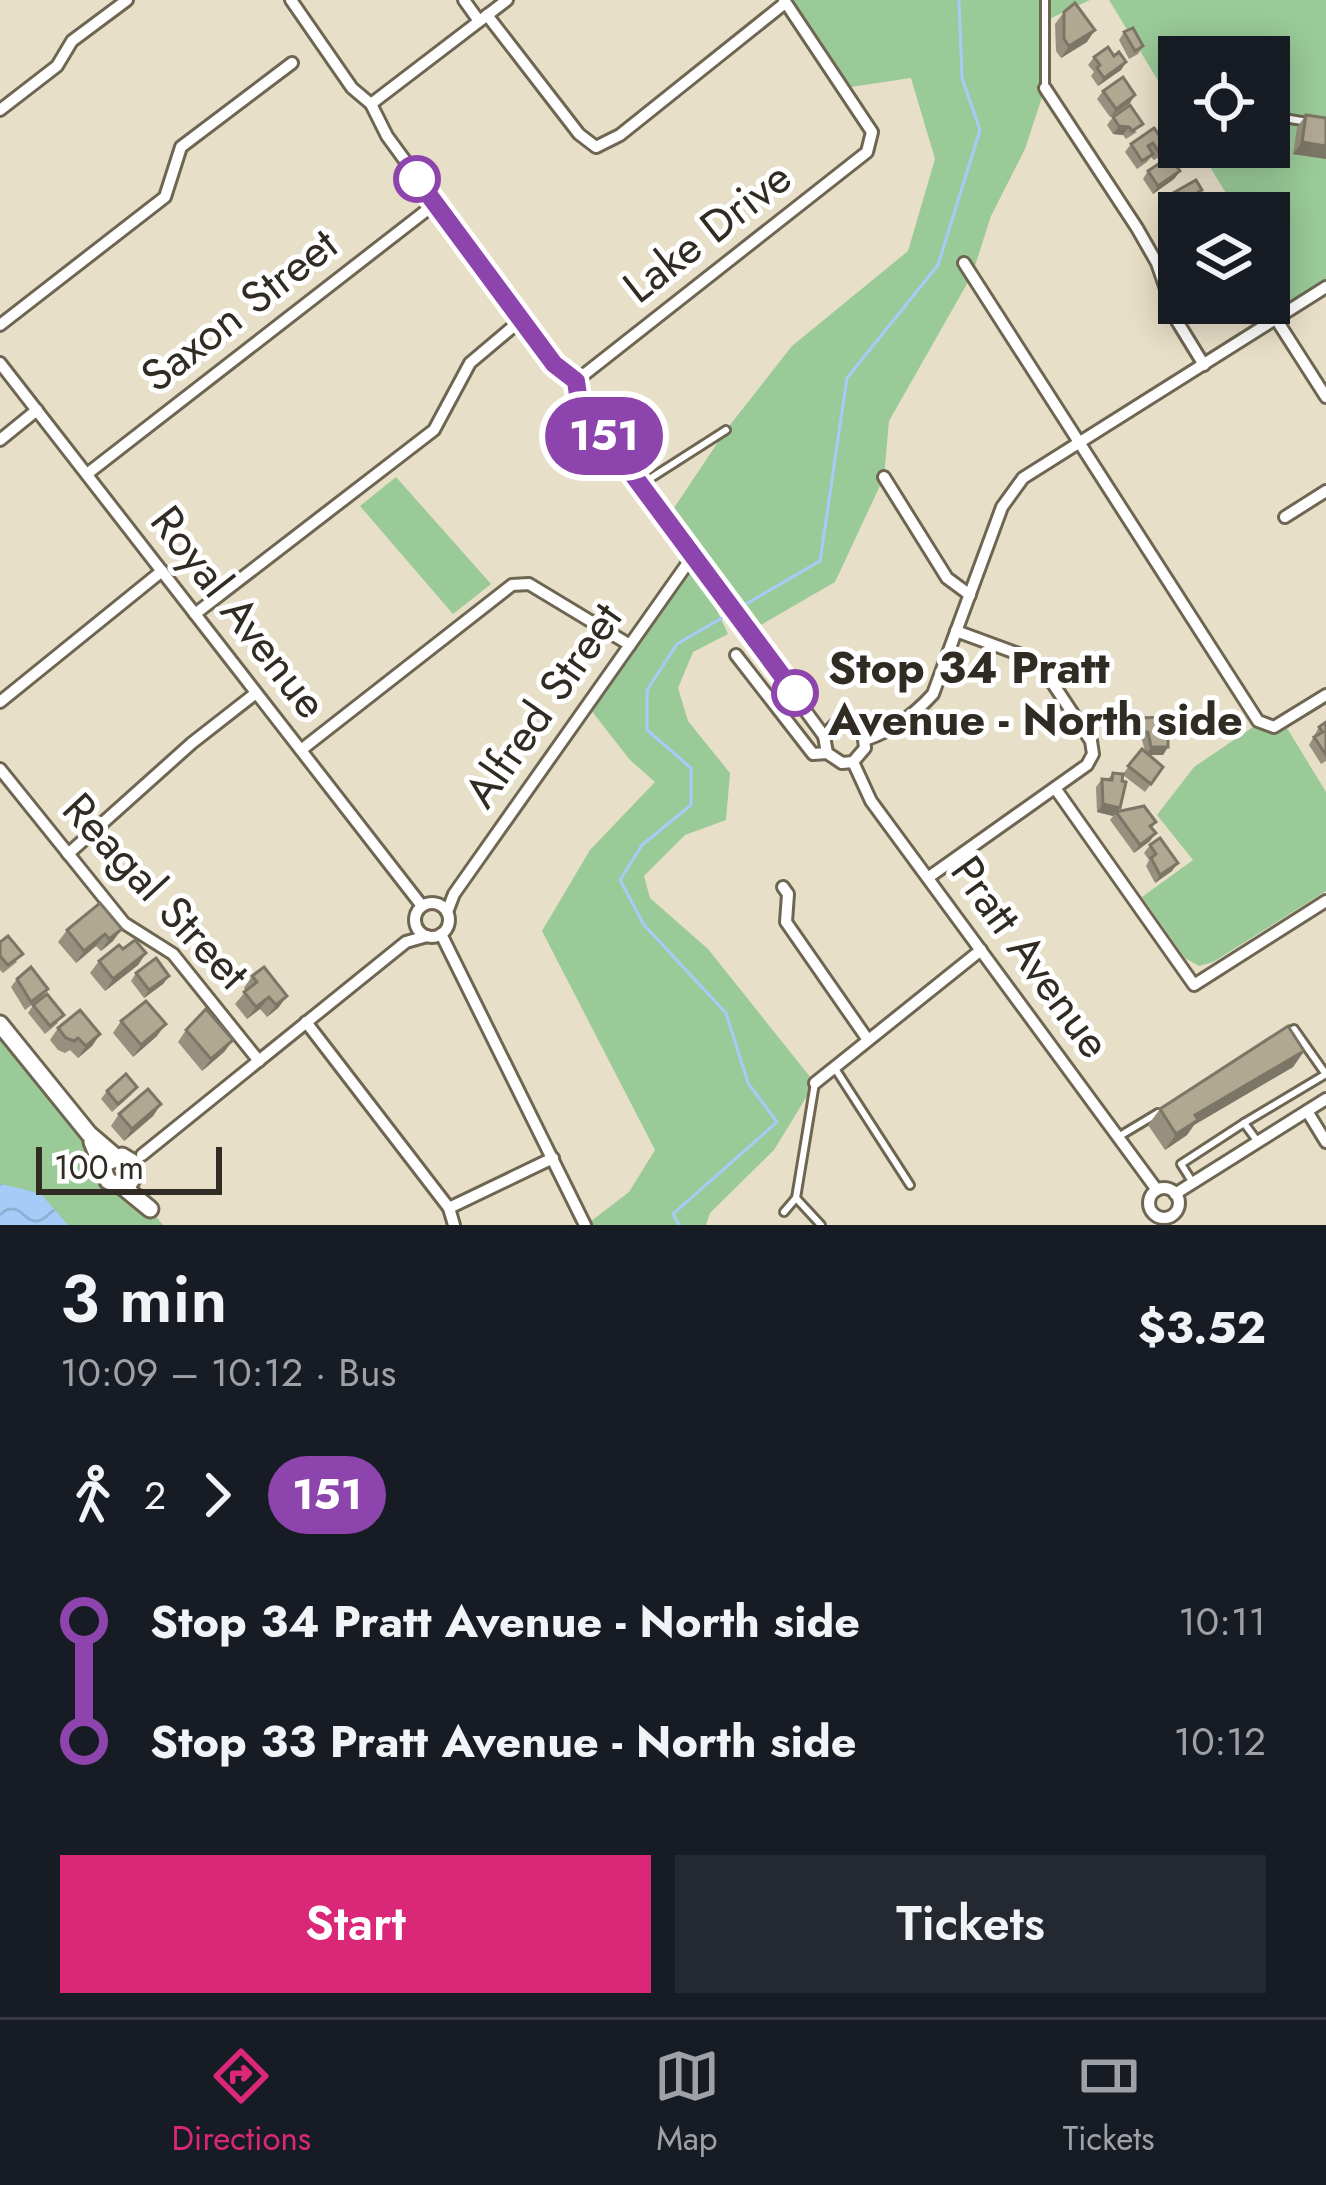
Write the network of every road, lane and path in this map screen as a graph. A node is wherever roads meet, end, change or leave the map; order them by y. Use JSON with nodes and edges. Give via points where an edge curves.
{"nodes":[{"id":1,"x":127,"y":0,"type":"edge"},
{"id":2,"x":291,"y":0,"type":"edge"},
{"id":3,"x":464,"y":0,"type":"edge"},
{"id":4,"x":507,"y":0,"type":"edge"},
{"id":5,"x":1045,"y":0,"type":"edge"},
{"id":6,"x":784,"y":1,"type":"edge"},
{"id":7,"x":483,"y":18,"type":"junction"},
{"id":8,"x":292,"y":63,"type":"dead end"},
{"id":9,"x":1045,"y":88,"type":"joint"},
{"id":10,"x":371,"y":104,"type":"junction"},
{"id":11,"x":0,"y":110,"type":"edge"},
{"id":12,"x":1290,"y":119,"type":"edge"},
{"id":13,"x":1326,"y":124,"type":"edge"},
{"id":14,"x":436,"y":203,"type":"junction"},
{"id":15,"x":964,"y":262,"type":"dead end"},
{"id":16,"x":1326,"y":287,"type":"edge"},
{"id":17,"x":1290,"y":310,"type":"edge"},
{"id":18,"x":521,"y":320,"type":"junction"},
{"id":19,"x":1268,"y":324,"type":"edge"},
{"id":20,"x":1279,"y":324,"type":"edge"},
{"id":21,"x":0,"y":325,"type":"edge"},
{"id":22,"x":0,"y":363,"type":"edge"},
{"id":23,"x":1204,"y":365,"type":"junction"},
{"id":24,"x":576,"y":381,"type":"junction"},
{"id":25,"x":1326,"y":397,"type":"edge"},
{"id":26,"x":37,"y":410,"type":"junction"},
{"id":27,"x":726,"y":430,"type":"dead end"},
{"id":28,"x":0,"y":440,"type":"edge"},
{"id":29,"x":1079,"y":443,"type":"junction"},
{"id":30,"x":87,"y":474,"type":"junction"},
{"id":31,"x":884,"y":477,"type":"dead end"},
{"id":32,"x":640,"y":485,"type":"junction"},
{"id":33,"x":1326,"y":491,"type":"edge"},
{"id":34,"x":1285,"y":517,"type":"dead end"},
{"id":35,"x":692,"y":556,"type":"junction"},
{"id":36,"x":162,"y":572,"type":"junction"},
{"id":37,"x":970,"y":595,"type":"junction"},
{"id":38,"x":195,"y":614,"type":"junction"},
{"id":39,"x":956,"y":631,"type":"junction"},
{"id":40,"x":630,"y":645,"type":"junction"},
{"id":41,"x":736,"y":656,"type":"dead end"},
{"id":42,"x":256,"y":693,"type":"junction"},
{"id":43,"x":1326,"y":695,"type":"edge"},
{"id":44,"x":0,"y":702,"type":"edge"},
{"id":45,"x":829,"y":731,"type":"junction"},
{"id":46,"x":865,"y":740,"type":"junction"},
{"id":47,"x":301,"y":750,"type":"junction"},
{"id":48,"x":826,"y":753,"type":"junction"},
{"id":49,"x":853,"y":762,"type":"junction"},
{"id":50,"x":0,"y":770,"type":"edge"},
{"id":51,"x":1055,"y":788,"type":"junction"},
{"id":52,"x":68,"y":854,"type":"junction"},
{"id":53,"x":929,"y":877,"type":"junction"},
{"id":54,"x":783,"y":886,"type":"dead end"},
{"id":55,"x":1326,"y":901,"type":"edge"},
{"id":56,"x":422,"y":906,"type":"junction"},
{"id":57,"x":441,"y":908,"type":"junction"},
{"id":58,"x":415,"y":921,"type":"junction"},
{"id":59,"x":434,"y":935,"type":"junction"},
{"id":60,"x":406,"y":942,"type":"junction"},
{"id":61,"x":981,"y":950,"type":"junction"},
{"id":62,"x":306,"y":1022,"type":"junction"},
{"id":63,"x":0,"y":1024,"type":"edge"},
{"id":64,"x":868,"y":1040,"type":"junction"},
{"id":65,"x":1275,"y":1041,"type":"edge"},
{"id":66,"x":259,"y":1061,"type":"junction"},
{"id":67,"x":834,"y":1067,"type":"junction"},
{"id":68,"x":1326,"y":1073,"type":"edge"},
{"id":69,"x":814,"y":1083,"type":"joint"},
{"id":70,"x":1326,"y":1099,"type":"edge"},
{"id":71,"x":1177,"y":1101,"type":"edge"},
{"id":72,"x":1307,"y":1112,"type":"junction"},
{"id":73,"x":1244,"y":1124,"type":"junction"},
{"id":74,"x":1118,"y":1138,"type":"junction"},
{"id":75,"x":1258,"y":1142,"type":"junction"},
{"id":76,"x":1326,"y":1142,"type":"edge"},
{"id":77,"x":553,"y":1158,"type":"junction"},
{"id":78,"x":126,"y":1167,"type":"junction"},
{"id":79,"x":1193,"y":1183,"type":"junction"},
{"id":80,"x":910,"y":1185,"type":"dead end"},
{"id":81,"x":1157,"y":1190,"type":"junction"},
{"id":82,"x":1175,"y":1194,"type":"junction"},
{"id":83,"x":796,"y":1198,"type":"junction"},
{"id":84,"x":449,"y":1208,"type":"junction"},
{"id":85,"x":784,"y":1212,"type":"dead end"},
{"id":86,"x":1153,"y":1214,"type":"junction"},
{"id":87,"x":1175,"y":1220,"type":"edge"},
{"id":88,"x":163,"y":1225,"type":"edge"},
{"id":89,"x":454,"y":1225,"type":"edge"},
{"id":90,"x":585,"y":1225,"type":"edge"},
{"id":91,"x":821,"y":1225,"type":"edge"},
{"id":92,"x":1140,"y":1225,"type":"edge"}],
"edges":[{"from":1,"to":11,"type":"street"},
{"from":2,"to":10,"type":"street"},
{"from":3,"to":7,"type":"street"},
{"from":4,"to":7,"type":"street"},
{"from":5,"to":9,"type":"lane"},
{"from":6,"to":7,"type":"street","via":[[596,147]]},
{"from":6,"to":24,"type":"street","name":"Lake Drive","via":[[872,132],[866,152]]},
{"from":7,"to":10,"type":"street"},
{"from":8,"to":21,"type":"street","via":[[182,147],[165,197]]},
{"from":9,"to":23,"type":"street","via":[[1137,228]]},
{"from":10,"to":14,"type":"street"},
{"from":12,"to":13,"type":"lane"},
{"from":14,"to":18,"type":"street"},
{"from":14,"to":30,"type":"street","name":"Saxon Street"},
{"from":15,"to":29,"type":"street"},
{"from":16,"to":17,"type":"street"},
{"from":18,"to":24,"type":"street"},
{"from":18,"to":38,"type":"street","via":[[470,363],[434,430]]},
{"from":19,"to":23,"type":"street"},
{"from":20,"to":25,"type":"street"},
{"from":22,"to":26,"type":"street","name":"Royal Avenue"},
{"from":23,"to":29,"type":"street"},
{"from":24,"to":32,"type":"street","via":[[579,402]]},
{"from":26,"to":28,"type":"street"},
{"from":26,"to":30,"type":"street","name":"Royal Avenue"},
{"from":27,"to":32,"type":"lane"},
{"from":29,"to":37,"type":"street","via":[[1012,490]]},
{"from":29,"to":43,"type":"street","via":[[1258,722],[1274,728]]},
{"from":30,"to":36,"type":"street","name":"Royal Avenue"},
{"from":31,"to":37,"type":"street","via":[[947,578]]},
{"from":32,"to":35,"type":"street"},
{"from":33,"to":34,"type":"street"},
{"from":35,"to":40,"type":"street","name":"Alfred Street"},
{"from":35,"to":45,"type":"street"},
{"from":36,"to":38,"type":"street","name":"Royal Avenue"},
{"from":36,"to":44,"type":"street"},
{"from":37,"to":39,"type":"street"},
{"from":38,"to":42,"type":"street","name":"Royal Avenue"},
{"from":39,"to":46,"type":"street","via":[[933,694],[903,722]]},
{"from":39,"to":51,"type":"street","via":[[1042,667],[1091,741],[1087,765]]},
{"from":40,"to":47,"type":"street","via":[[529,584],[512,585]]},
{"from":40,"to":57,"type":"street","name":"Alfred Street"},
{"from":41,"to":48,"type":"street","via":[[812,754]]},
{"from":42,"to":47,"type":"street","name":"Royal Avenue"},
{"from":42,"to":52,"type":"street"},
{"from":45,"to":46,"type":"street","via":[[843,722],[858,726]]},
{"from":45,"to":48,"type":"street"},
{"from":46,"to":49,"type":"street"},
{"from":47,"to":56,"type":"street","name":"Royal Avenue"},
{"from":48,"to":49,"type":"street"},
{"from":49,"to":53,"type":"street","name":"Pratt Avenue"},
{"from":50,"to":52,"type":"street","name":"Reagal Street"},
{"from":51,"to":53,"type":"street"},
{"from":51,"to":55,"type":"street","via":[[1194,986]]},
{"from":52,"to":66,"type":"street","name":"Reagal Street","via":[[124,923],[172,954]]},
{"from":53,"to":61,"type":"street","name":"Pratt Avenue"},
{"from":54,"to":64,"type":"street","via":[[786,922]]},
{"from":56,"to":57,"type":"street"},
{"from":56,"to":58,"type":"street"},
{"from":57,"to":59,"type":"street","via":[[448,922]]},
{"from":58,"to":59,"type":"street"},
{"from":58,"to":60,"type":"street"},
{"from":59,"to":60,"type":"street"},
{"from":59,"to":77,"type":"street"},
{"from":60,"to":62,"type":"street"},
{"from":61,"to":64,"type":"street"},
{"from":61,"to":74,"type":"street","name":"Pratt Avenue"},
{"from":62,"to":66,"type":"street"},
{"from":62,"to":84,"type":"street"},
{"from":63,"to":78,"type":"street","via":[[88,1134]]},
{"from":64,"to":67,"type":"street"},
{"from":65,"to":68,"type":"lane","via":[[1294,1029]]},
{"from":66,"to":78,"type":"street"},
{"from":67,"to":69,"type":"street"},
{"from":67,"to":80,"type":"lane"},
{"from":68,"to":73,"type":"lane"},
{"from":69,"to":83,"type":"lane"},
{"from":70,"to":72,"type":"street"},
{"from":71,"to":74,"type":"lane"},
{"from":72,"to":75,"type":"street"},
{"from":72,"to":76,"type":"street"},
{"from":73,"to":75,"type":"lane"},
{"from":73,"to":79,"type":"lane","via":[[1180,1164]]},
{"from":74,"to":81,"type":"street","name":"Pratt Avenue"},
{"from":75,"to":79,"type":"street"},
{"from":77,"to":84,"type":"street"},
{"from":77,"to":90,"type":"street"},
{"from":78,"to":88,"type":"street"},
{"from":79,"to":82,"type":"street"},
{"from":81,"to":82,"type":"street"},
{"from":81,"to":86,"type":"street","via":[[1149,1200]]},
{"from":82,"to":87,"type":"street"},
{"from":83,"to":85,"type":"lane"},
{"from":83,"to":91,"type":"lane"},
{"from":84,"to":89,"type":"street"},
{"from":86,"to":87,"type":"street"},
{"from":86,"to":92,"type":"street"}]}
